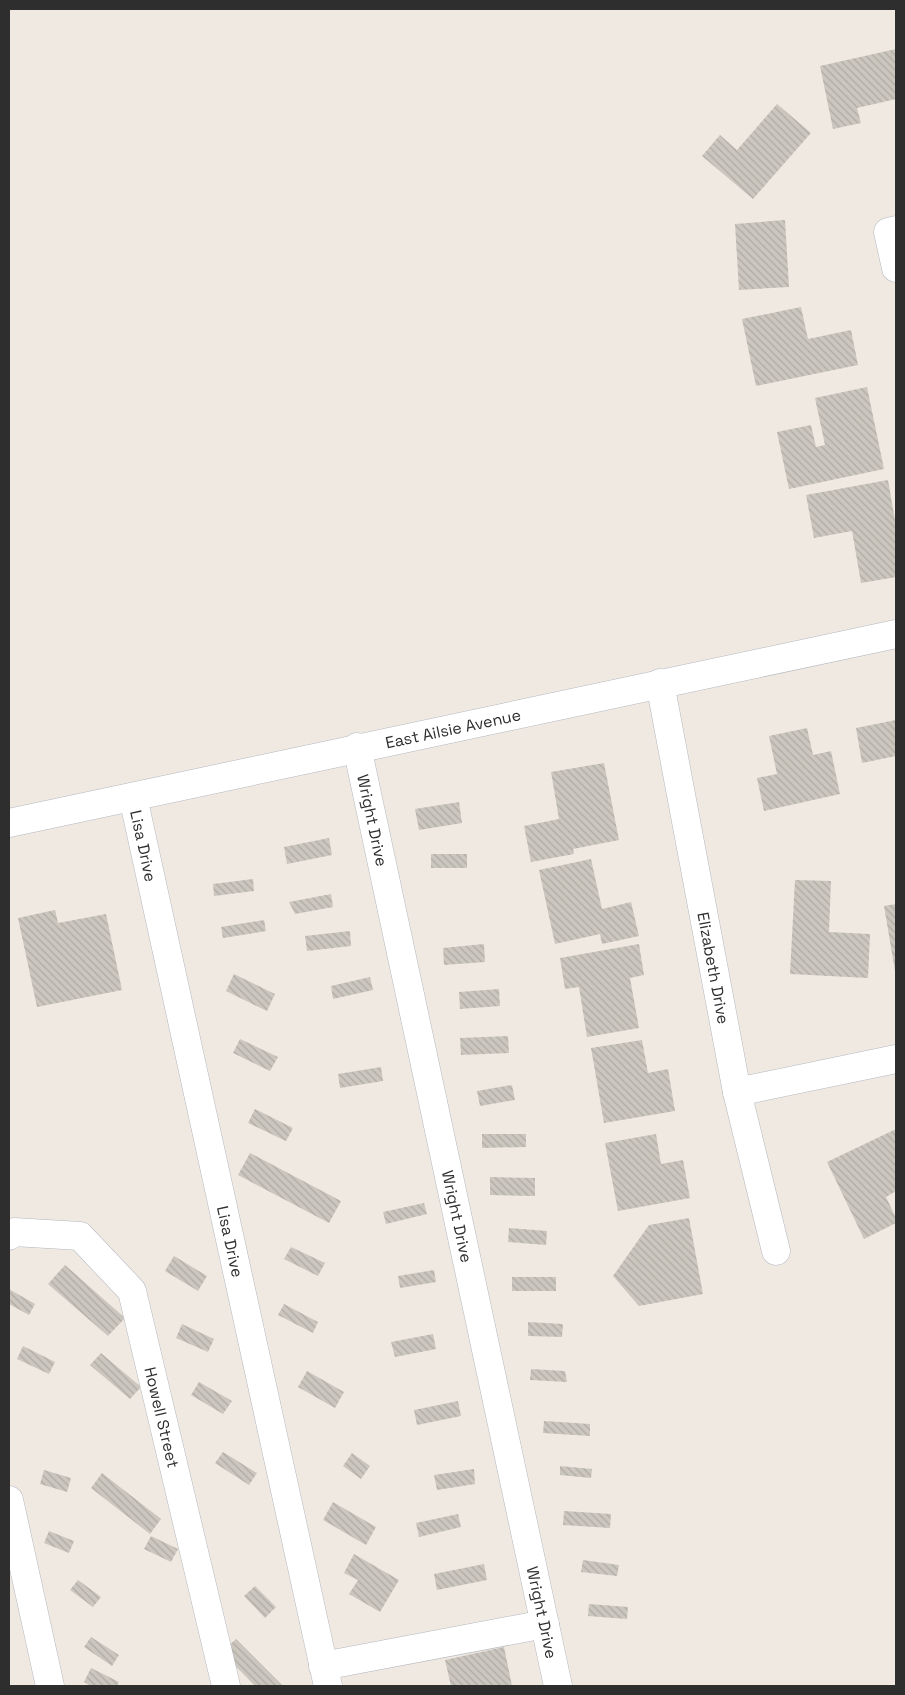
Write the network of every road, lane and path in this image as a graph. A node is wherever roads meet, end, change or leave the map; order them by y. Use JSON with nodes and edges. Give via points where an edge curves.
{"nodes":[{"id":1,"x":892,"y":231,"type":"edge"},
{"id":2,"x":896,"y":268,"type":"edge"},
{"id":3,"x":896,"y":634,"type":"edge"},
{"id":4,"x":660,"y":683,"type":"junction"},
{"id":5,"x":357,"y":747,"type":"junction"},
{"id":6,"x":133,"y":797,"type":"junction"},
{"id":7,"x":9,"y":823,"type":"edge"},
{"id":8,"x":896,"y":1059,"type":"edge"},
{"id":9,"x":736,"y":1092,"type":"junction"},
{"id":10,"x":9,"y":1236,"type":"edge"},
{"id":11,"x":776,"y":1251,"type":"dead end"},
{"id":12,"x":9,"y":1500,"type":"edge"},
{"id":13,"x":545,"y":1624,"type":"junction"},
{"id":14,"x":325,"y":1676,"type":"edge"},
{"id":15,"x":50,"y":1686,"type":"edge"},
{"id":16,"x":226,"y":1686,"type":"edge"},
{"id":17,"x":558,"y":1686,"type":"edge"}],
"edges":[{"from":1,"to":2,"type":"street"},
{"from":3,"to":4,"type":"street","name":"East Ailsie Avenue"},
{"from":4,"to":5,"type":"street","name":"East Ailsie Avenue"},
{"from":4,"to":9,"type":"street","name":"Elizabeth Drive"},
{"from":5,"to":6,"type":"street","name":"East Ailsie Avenue"},
{"from":5,"to":13,"type":"street","name":"Wright Drive"},
{"from":6,"to":7,"type":"street","name":"East Ailsie Avenue"},
{"from":6,"to":14,"type":"street","name":"Lisa Drive"},
{"from":8,"to":9,"type":"street"},
{"from":9,"to":11,"type":"street","name":"Elizabeth Drive"},
{"from":10,"to":16,"type":"street","name":"Howell Street","via":[[14,1232],[80,1236],[132,1291]]},
{"from":12,"to":15,"type":"street"},
{"from":13,"to":14,"type":"street"},
{"from":13,"to":17,"type":"street","name":"Wright Drive"}]}
